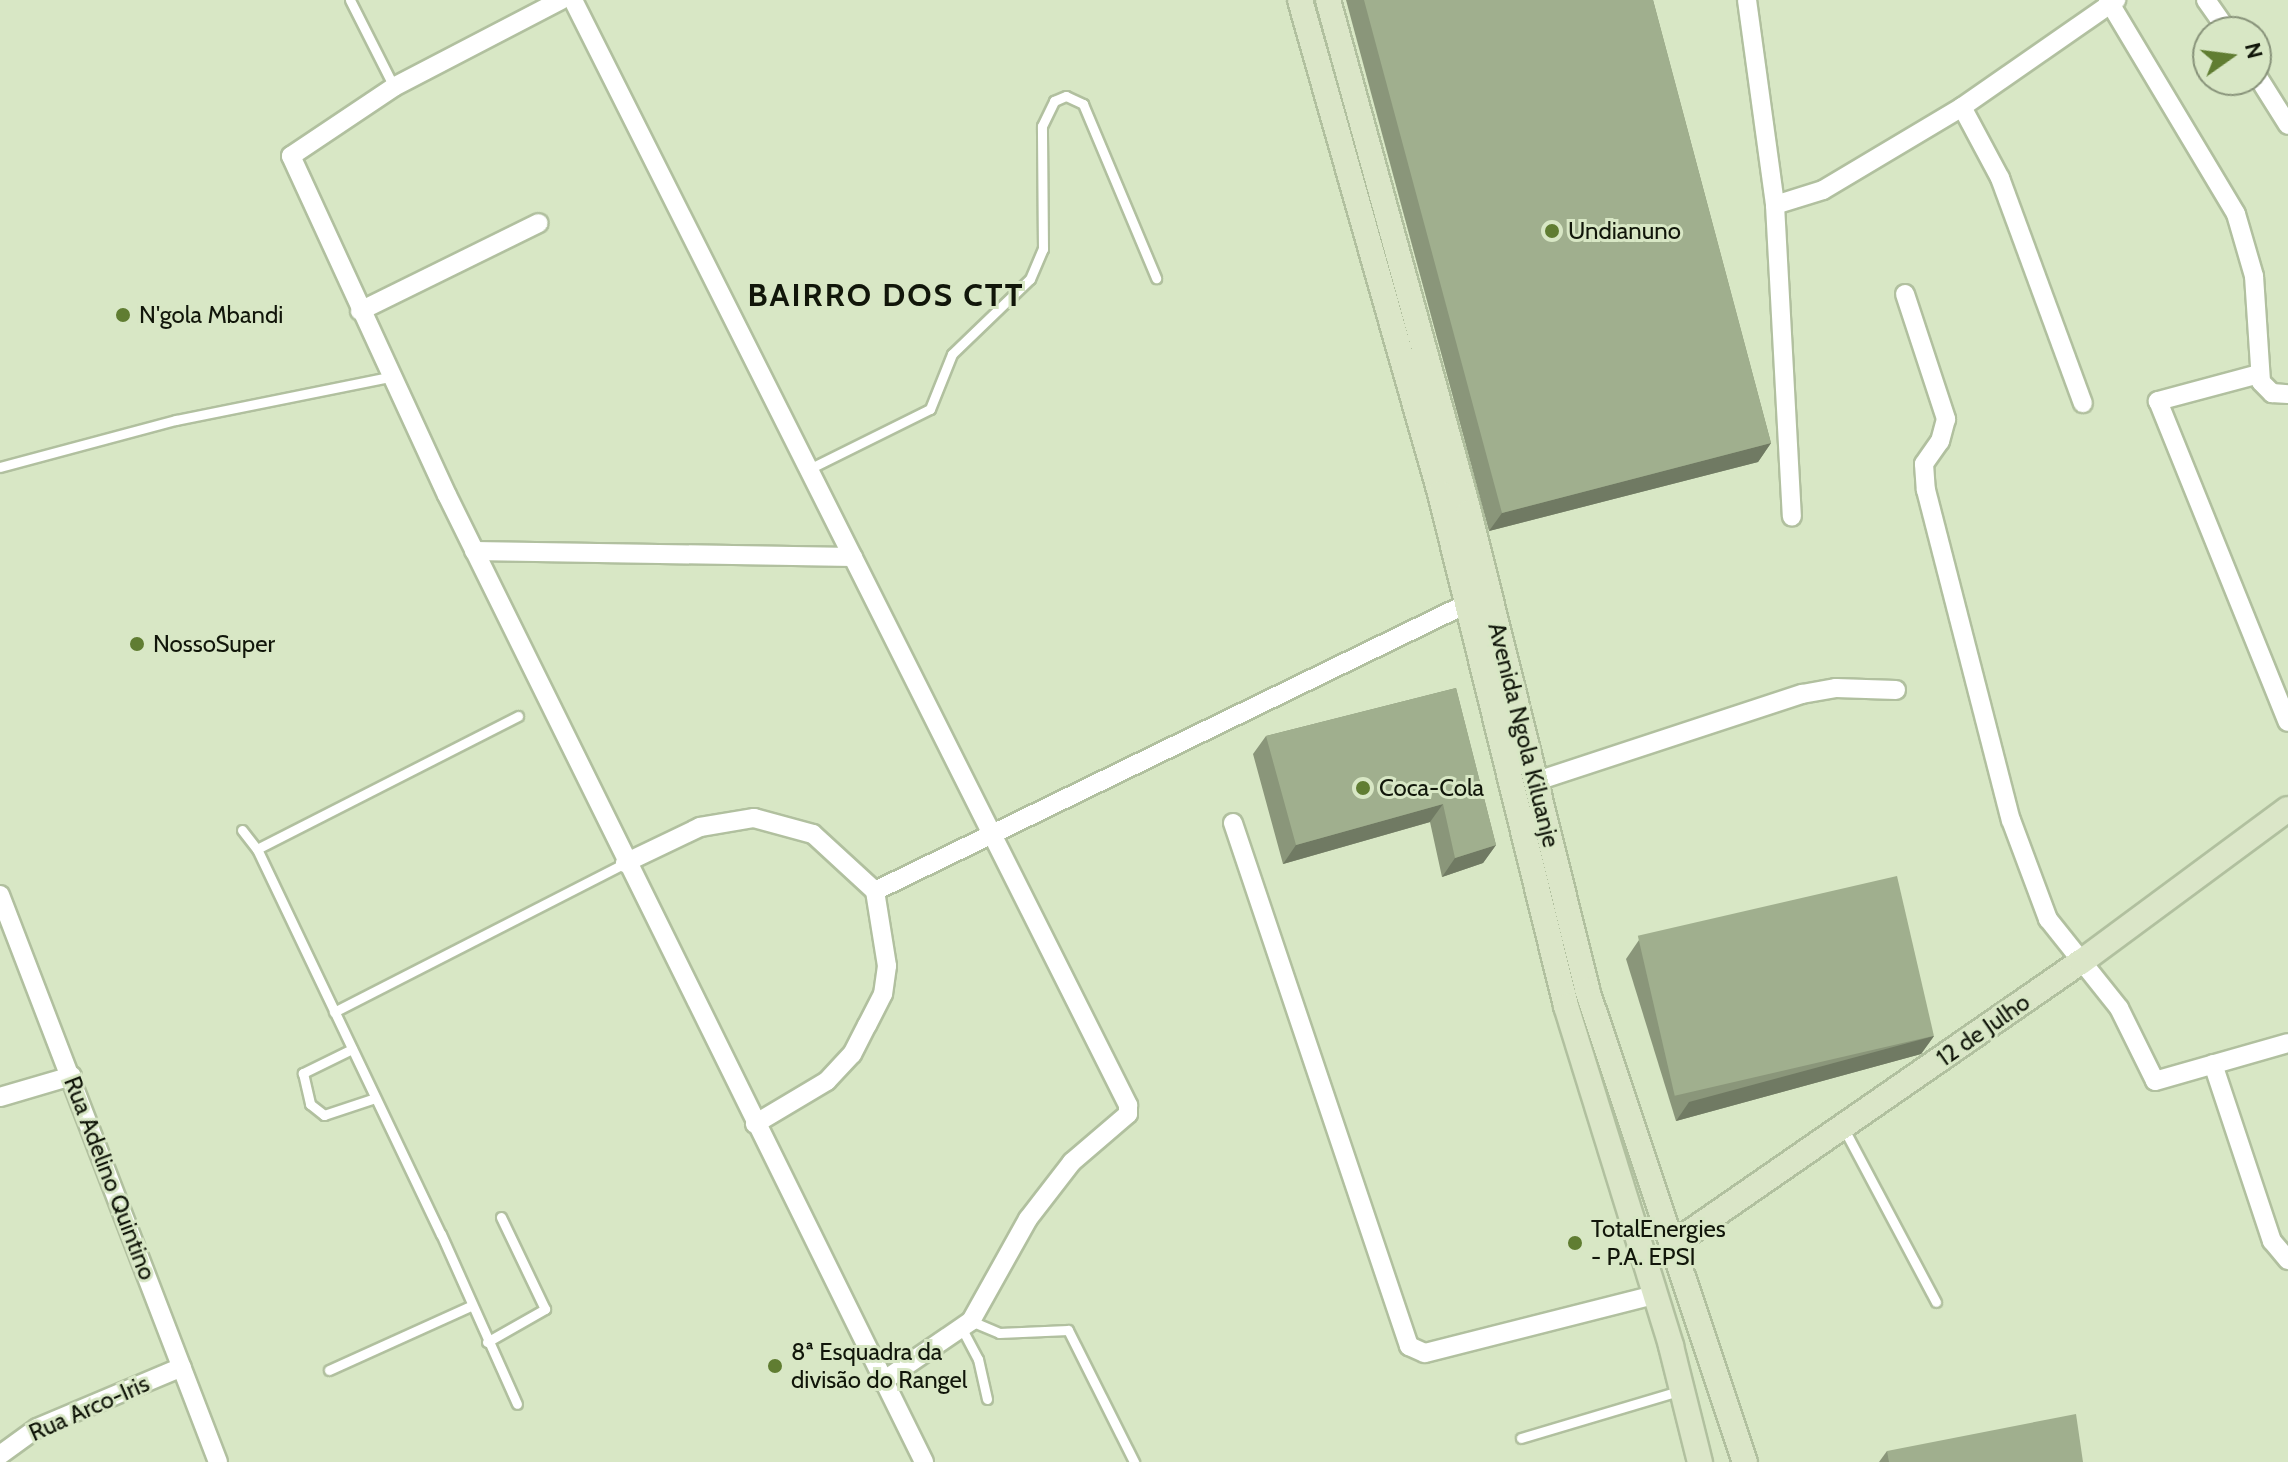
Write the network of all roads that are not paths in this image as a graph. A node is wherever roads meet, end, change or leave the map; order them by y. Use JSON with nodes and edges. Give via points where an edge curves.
{"nodes":[{"id":1,"x":350,"y":0,"type":"edge"},
{"id":2,"x":561,"y":0,"type":"edge"},
{"id":3,"x":573,"y":0,"type":"edge"},
{"id":4,"x":1300,"y":0,"type":"edge"},
{"id":5,"x":1328,"y":0,"type":"edge"},
{"id":6,"x":1747,"y":0,"type":"edge"},
{"id":7,"x":2111,"y":1,"type":"edge"},
{"id":8,"x":394,"y":87,"type":"junction"},
{"id":9,"x":2270,"y":96,"type":"edge"},
{"id":10,"x":1962,"y":107,"type":"junction"},
{"id":11,"x":2288,"y":125,"type":"edge"},
{"id":12,"x":1775,"y":205,"type":"junction"},
{"id":13,"x":539,"y":223,"type":"dead end"},
{"id":14,"x":1156,"y":278,"type":"dead end"},
{"id":15,"x":1905,"y":294,"type":"dead end"},
{"id":16,"x":360,"y":311,"type":"junction"},
{"id":17,"x":2259,"y":374,"type":"junction"},
{"id":18,"x":390,"y":377,"type":"junction"},
{"id":19,"x":2288,"y":394,"type":"edge"},
{"id":20,"x":2083,"y":403,"type":"dead end"},
{"id":21,"x":0,"y":467,"type":"edge"},
{"id":22,"x":809,"y":469,"type":"junction"},
{"id":23,"x":1792,"y":517,"type":"dead end"},
{"id":24,"x":474,"y":551,"type":"junction"},
{"id":25,"x":853,"y":557,"type":"junction"},
{"id":26,"x":1468,"y":603,"type":"junction"},
{"id":27,"x":1896,"y":690,"type":"dead end"},
{"id":28,"x":518,"y":716,"type":"dead end"},
{"id":29,"x":2288,"y":722,"type":"edge"},
{"id":30,"x":1537,"y":781,"type":"junction"},
{"id":31,"x":2287,"y":816,"type":"edge"},
{"id":32,"x":1233,"y":823,"type":"dead end"},
{"id":33,"x":242,"y":830,"type":"dead end"},
{"id":34,"x":996,"y":834,"type":"junction"},
{"id":35,"x":257,"y":849,"type":"junction"},
{"id":36,"x":625,"y":863,"type":"junction"},
{"id":37,"x":875,"y":891,"type":"junction"},
{"id":38,"x":0,"y":895,"type":"edge"},
{"id":39,"x":2081,"y":962,"type":"junction"},
{"id":40,"x":334,"y":1012,"type":"junction"},
{"id":41,"x":2288,"y":1043,"type":"edge"},
{"id":42,"x":352,"y":1049,"type":"junction"},
{"id":43,"x":2213,"y":1064,"type":"junction"},
{"id":44,"x":72,"y":1076,"type":"junction"},
{"id":45,"x":0,"y":1097,"type":"edge"},
{"id":46,"x":375,"y":1098,"type":"junction"},
{"id":47,"x":755,"y":1124,"type":"junction"},
{"id":48,"x":1843,"y":1127,"type":"junction"},
{"id":49,"x":501,"y":1217,"type":"dead end"},
{"id":50,"x":1673,"y":1244,"type":"junction"},
{"id":51,"x":2288,"y":1260,"type":"edge"},
{"id":52,"x":1654,"y":1295,"type":"junction"},
{"id":53,"x":1936,"y":1302,"type":"dead end"},
{"id":54,"x":471,"y":1306,"type":"junction"},
{"id":55,"x":967,"y":1325,"type":"junction"},
{"id":56,"x":487,"y":1342,"type":"junction"},
{"id":57,"x":182,"y":1367,"type":"junction"},
{"id":58,"x":329,"y":1370,"type":"dead end"},
{"id":59,"x":882,"y":1382,"type":"junction"},
{"id":60,"x":1682,"y":1390,"type":"junction"},
{"id":61,"x":987,"y":1399,"type":"dead end"},
{"id":62,"x":517,"y":1404,"type":"dead end"},
{"id":63,"x":1521,"y":1438,"type":"dead end"},
{"id":64,"x":0,"y":1455,"type":"edge"},
{"id":65,"x":218,"y":1462,"type":"edge"},
{"id":66,"x":924,"y":1462,"type":"edge"},
{"id":67,"x":1134,"y":1462,"type":"edge"},
{"id":68,"x":1700,"y":1462,"type":"edge"},
{"id":69,"x":1745,"y":1462,"type":"edge"}],
"edges":[{"from":1,"to":8,"type":"lane"},
{"from":2,"to":8,"type":"street"},
{"from":3,"to":22,"type":"street"},
{"from":4,"to":26,"type":"main road","name":"Avenida Ngola Kiluanje"},
{"from":5,"to":30,"type":"main road","name":"Avenida Ngola Kiluanje"},
{"from":6,"to":12,"type":"street"},
{"from":7,"to":10,"type":"street"},
{"from":7,"to":17,"type":"street","via":[[2236,214],[2254,276]]},
{"from":8,"to":16,"type":"street","via":[[291,156]]},
{"from":9,"to":11,"type":"street"},
{"from":10,"to":12,"type":"street","via":[[1823,190]]},
{"from":10,"to":20,"type":"street","via":[[2000,178]]},
{"from":12,"to":23,"type":"street"},
{"from":13,"to":16,"type":"street"},
{"from":14,"to":22,"type":"lane","via":[[1083,104],[1066,96],[1054,101],[1042,126],[1043,249],[1030,279],[952,354],[930,409]]},
{"from":15,"to":39,"type":"street","via":[[1946,419],[1940,441],[1924,464],[1926,490],[2011,820],[2035,893]]},
{"from":16,"to":18,"type":"street"},
{"from":17,"to":19,"type":"street","via":[[2266,389]]},
{"from":17,"to":29,"type":"street","via":[[2158,401]]},
{"from":18,"to":21,"type":"lane","via":[[176,420]]},
{"from":18,"to":24,"type":"street"},
{"from":22,"to":25,"type":"street"},
{"from":24,"to":25,"type":"street"},
{"from":24,"to":36,"type":"street"},
{"from":25,"to":34,"type":"street"},
{"from":26,"to":34,"type":"street"},
{"from":26,"to":52,"type":"main road","name":"Avenida Ngola Kiluanje","via":[[1562,991]]},
{"from":27,"to":30,"type":"street","via":[[1836,688],[1802,694]]},
{"from":28,"to":35,"type":"lane"},
{"from":30,"to":50,"type":"main road","name":"Avenida Ngola Kiluanje","via":[[1587,990]]},
{"from":31,"to":39,"type":"main road","name":"12 de Julho"},
{"from":32,"to":52,"type":"street","via":[[1415,1353]]},
{"from":33,"to":35,"type":"lane"},
{"from":34,"to":37,"type":"street"},
{"from":34,"to":55,"type":"street","via":[[1128,1114],[1072,1162],[1028,1219]]},
{"from":35,"to":40,"type":"lane"},
{"from":36,"to":37,"type":"street","via":[[700,827],[754,818],[813,834]]},
{"from":36,"to":40,"type":"lane"},
{"from":36,"to":47,"type":"street"},
{"from":37,"to":47,"type":"street","via":[[887,966],[883,994],[852,1054],[827,1081]]},
{"from":38,"to":44,"type":"street","name":"Rua Adelino Quintino"},
{"from":39,"to":43,"type":"street","via":[[2119,1008],[2152,1078],[2169,1081]]},
{"from":39,"to":48,"type":"main road","name":"12 de Julho"},
{"from":40,"to":42,"type":"lane"},
{"from":41,"to":43,"type":"street"},
{"from":42,"to":46,"type":"lane"},
{"from":42,"to":46,"type":"lane","via":[[303,1073],[310,1104],[324,1115]]},
{"from":43,"to":51,"type":"street","via":[[2272,1241]]},
{"from":44,"to":45,"type":"street"},
{"from":44,"to":57,"type":"street","name":"Rua Adelino Quintino"},
{"from":46,"to":54,"type":"lane"},
{"from":47,"to":59,"type":"street"},
{"from":48,"to":50,"type":"main road","name":"12 de Julho"},
{"from":48,"to":53,"type":"lane"},
{"from":49,"to":56,"type":"lane","via":[[545,1309]]},
{"from":50,"to":69,"type":"main road","name":"Avenida Ngola Kiluanje"},
{"from":52,"to":60,"type":"main road","name":"Avenida Ngola Kiluanje"},
{"from":54,"to":56,"type":"lane"},
{"from":54,"to":58,"type":"lane"},
{"from":55,"to":59,"type":"street"},
{"from":55,"to":61,"type":"lane"},
{"from":55,"to":67,"type":"lane","via":[[1018,1335],[1044,1328],[1068,1330]]},
{"from":56,"to":62,"type":"lane"},
{"from":57,"to":64,"type":"street","name":"Rua Arco-Iris","via":[[37,1428]]},
{"from":57,"to":65,"type":"street","name":"Rua Adelino Quintino"},
{"from":59,"to":66,"type":"street"},
{"from":60,"to":63,"type":"lane"},
{"from":60,"to":68,"type":"main road","name":"Avenida Ngola Kiluanje"}]}
